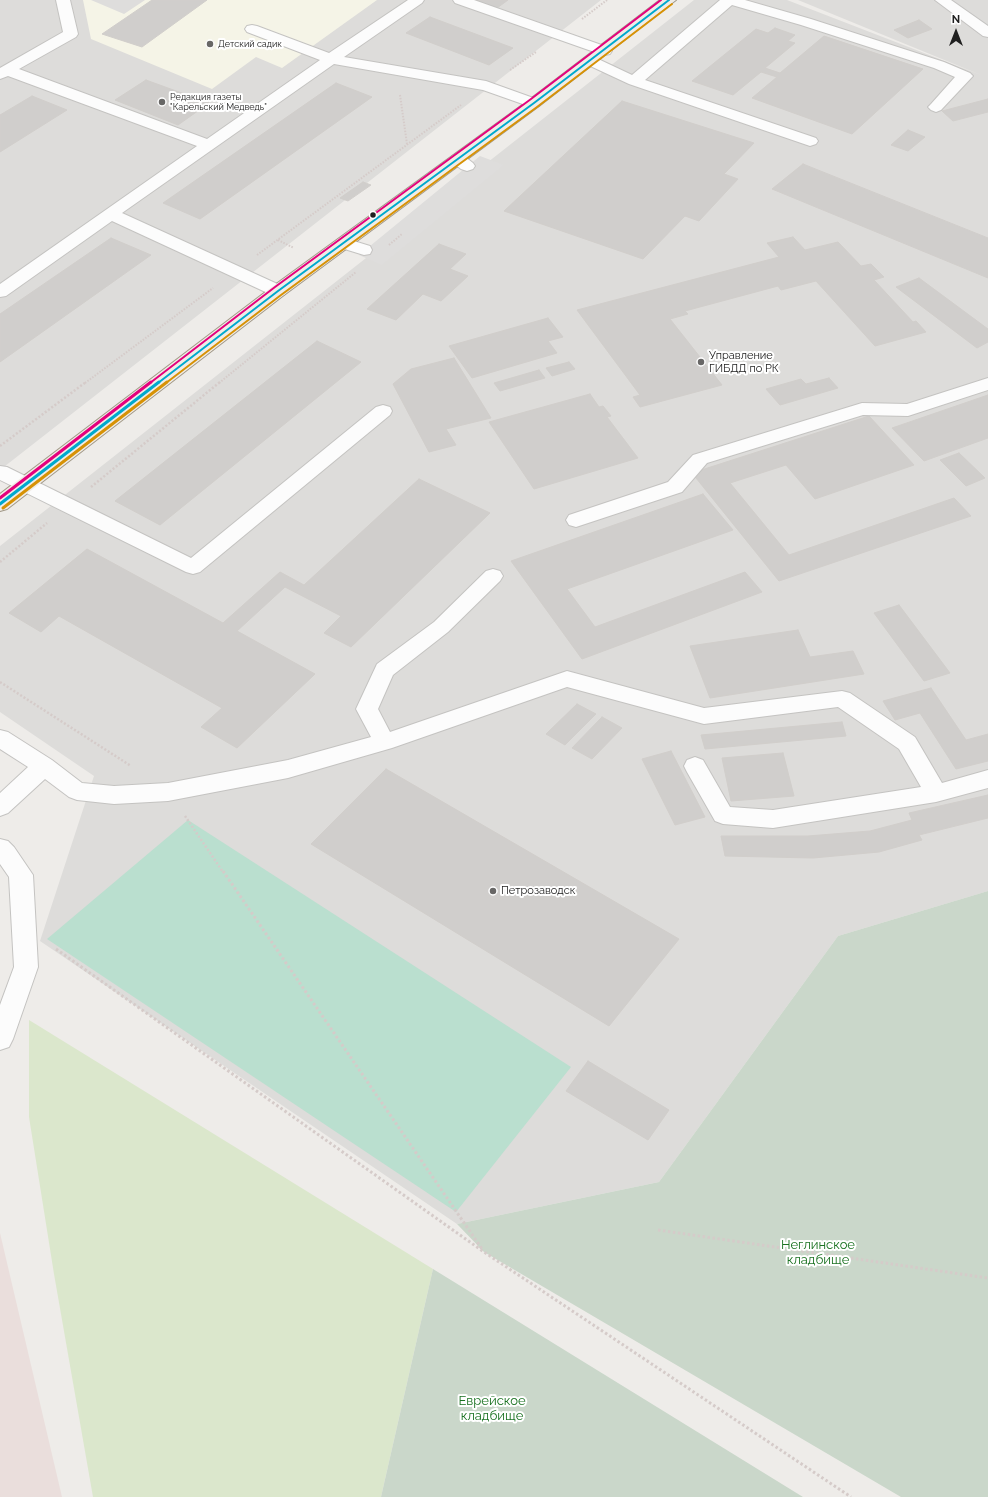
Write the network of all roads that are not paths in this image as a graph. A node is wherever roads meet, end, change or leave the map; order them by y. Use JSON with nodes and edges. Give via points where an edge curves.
{"nodes":[{"id":1,"x":63,"y":0,"type":"edge"},
{"id":2,"x":417,"y":0,"type":"edge"},
{"id":3,"x":460,"y":0,"type":"edge"},
{"id":4,"x":669,"y":0,"type":"edge"},
{"id":5,"x":942,"y":0,"type":"edge"},
{"id":6,"x":252,"y":30,"type":"dead end"},
{"id":7,"x":988,"y":33,"type":"edge"},
{"id":8,"x":604,"y":51,"type":"junction"},
{"id":9,"x":330,"y":59,"type":"junction"},
{"id":10,"x":591,"y":61,"type":"junction"},
{"id":11,"x":4,"y":72,"type":"edge"},
{"id":12,"x":634,"y":81,"type":"junction"},
{"id":13,"x":534,"y":103,"type":"junction"},
{"id":14,"x":936,"y":107,"type":"dead end"},
{"id":15,"x":810,"y":140,"type":"dead end"},
{"id":16,"x":208,"y":145,"type":"junction"},
{"id":17,"x":110,"y":214,"type":"junction"},
{"id":18,"x":344,"y":242,"type":"junction"},
{"id":19,"x":364,"y":250,"type":"dead end"},
{"id":20,"x":278,"y":291,"type":"junction"},
{"id":21,"x":0,"y":292,"type":"edge"},
{"id":22,"x":988,"y":384,"type":"edge"},
{"id":23,"x":383,"y":411,"type":"dead end"},
{"id":24,"x":0,"y":472,"type":"edge"},
{"id":25,"x":26,"y":484,"type":"junction"},
{"id":26,"x":0,"y":504,"type":"edge"},
{"id":27,"x":576,"y":520,"type":"dead end"},
{"id":28,"x":493,"y":576,"type":"dead end"},
{"id":29,"x":0,"y":738,"type":"edge"},
{"id":30,"x":384,"y":742,"type":"junction"},
{"id":31,"x":44,"y":766,"type":"junction"},
{"id":32,"x":695,"y":766,"type":"dead end"},
{"id":33,"x":988,"y":779,"type":"edge"},
{"id":34,"x":936,"y":793,"type":"junction"},
{"id":35,"x":0,"y":807,"type":"edge"},
{"id":36,"x":0,"y":848,"type":"edge"},
{"id":37,"x":0,"y":1039,"type":"edge"}],
"edges":[{"from":1,"to":11,"type":"lane","via":[[71,34]]},
{"from":2,"to":9,"type":"lane"},
{"from":3,"to":8,"type":"lane"},
{"from":4,"to":8,"type":"main road"},
{"from":5,"to":7,"type":"lane"},
{"from":6,"to":9,"type":"lane"},
{"from":8,"to":10,"type":"main road"},
{"from":9,"to":13,"type":"lane","via":[[486,86]]},
{"from":9,"to":16,"type":"lane"},
{"from":10,"to":12,"type":"lane"},
{"from":10,"to":13,"type":"main road"},
{"from":11,"to":16,"type":"lane"},
{"from":12,"to":14,"type":"lane","via":[[730,0],[931,62],[965,76]]},
{"from":12,"to":15,"type":"lane"},
{"from":13,"to":18,"type":"main road","via":[[462,162]]},
{"from":16,"to":17,"type":"lane"},
{"from":17,"to":20,"type":"lane"},
{"from":17,"to":21,"type":"lane"},
{"from":18,"to":19,"type":"lane"},
{"from":18,"to":20,"type":"main road"},
{"from":20,"to":25,"type":"main road"},
{"from":22,"to":27,"type":"lane","via":[[908,410],[862,409],[700,459],[675,486]]},
{"from":23,"to":25,"type":"lane","via":[[193,567]]},
{"from":24,"to":25,"type":"lane"},
{"from":25,"to":26,"type":"main road"},
{"from":28,"to":30,"type":"lane","via":[[441,627],[384,670],[367,709]]},
{"from":29,"to":31,"type":"lane"},
{"from":30,"to":31,"type":"lane","via":[[288,769],[168,792],[114,794],[77,791]]},
{"from":30,"to":34,"type":"lane","via":[[567,679],[704,716],[842,699],[907,743]]},
{"from":31,"to":35,"type":"lane"},
{"from":32,"to":34,"type":"lane","via":[[722,815],[773,819]]},
{"from":33,"to":34,"type":"lane"},
{"from":36,"to":37,"type":"lane","via":[[20,875],[26,967]]}]}
